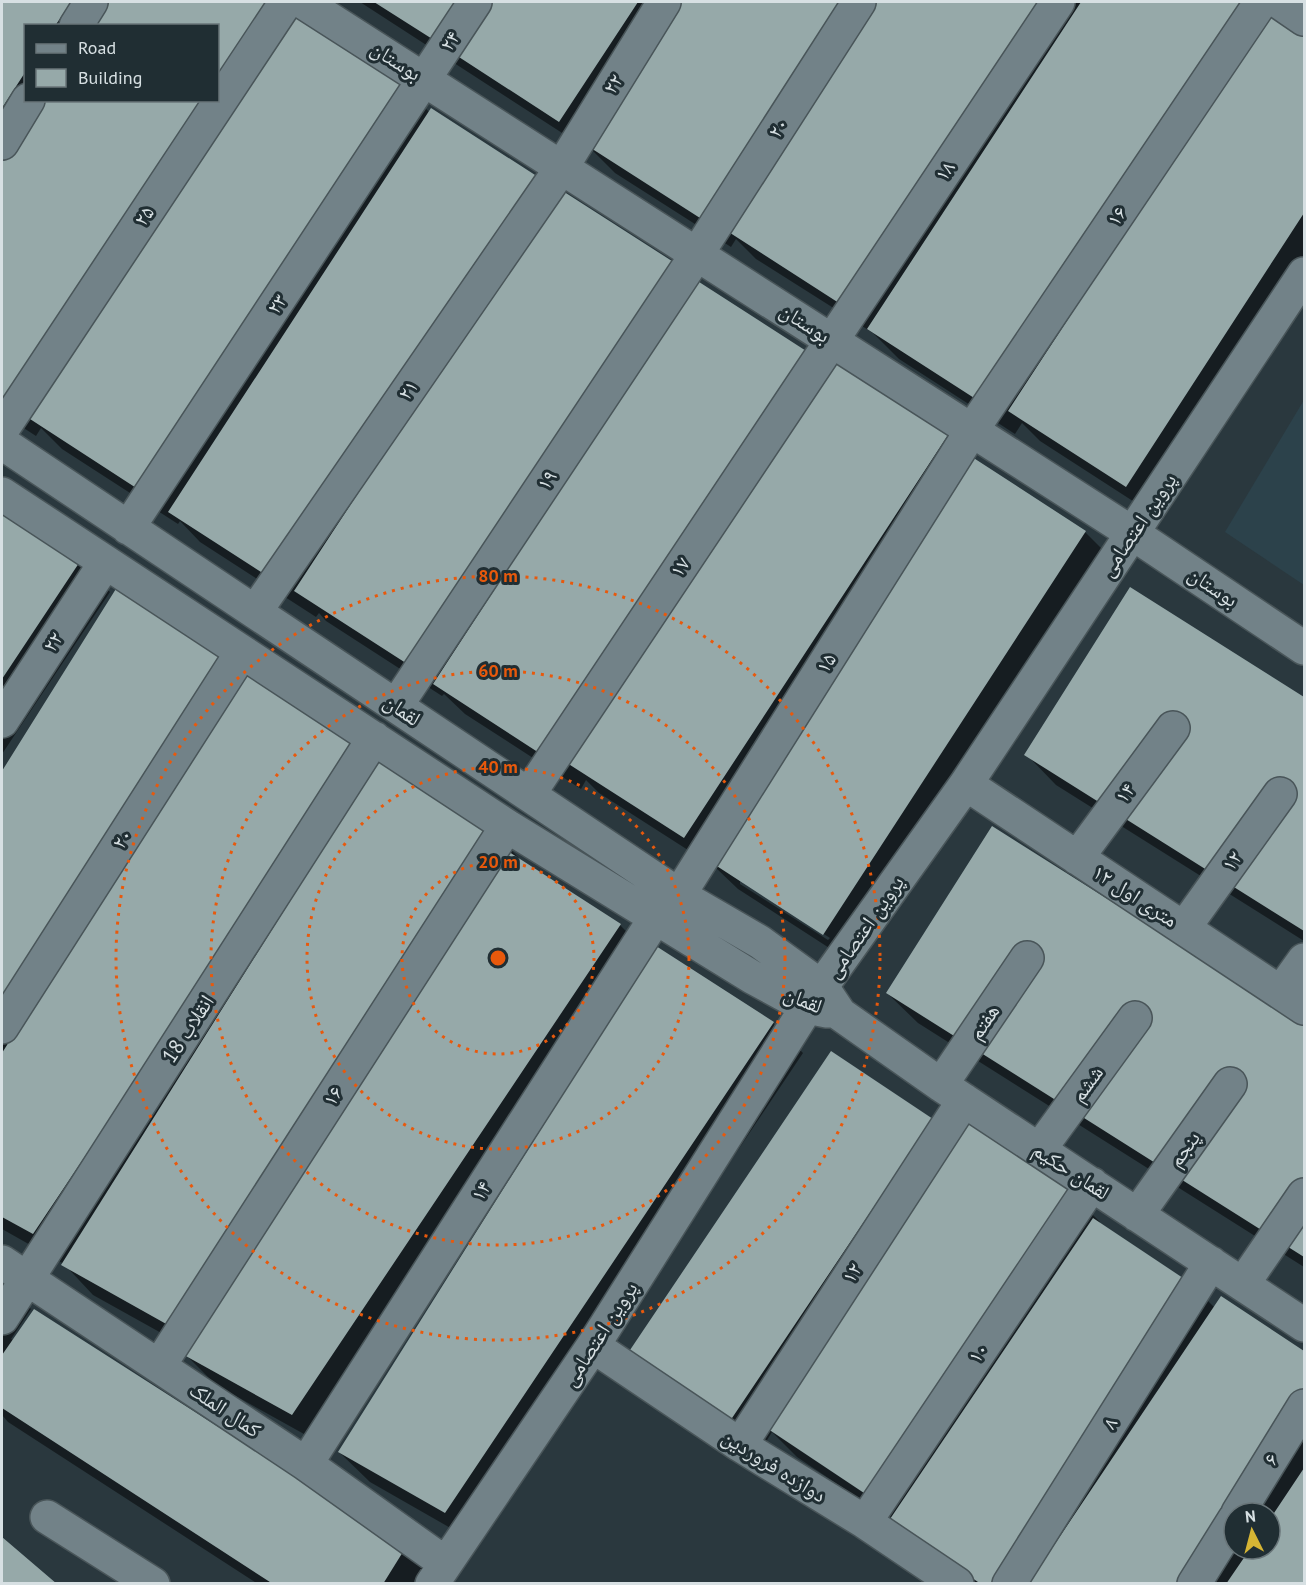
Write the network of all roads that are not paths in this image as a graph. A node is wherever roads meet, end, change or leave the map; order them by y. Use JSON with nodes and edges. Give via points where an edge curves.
{"nodes":[{"id":1,"x":91,"y":2,"type":"edge"},
{"id":2,"x":286,"y":2,"type":"edge"},
{"id":3,"x":303,"y":2,"type":"edge"},
{"id":4,"x":475,"y":2,"type":"edge"},
{"id":5,"x":664,"y":2,"type":"edge"},
{"id":6,"x":859,"y":2,"type":"edge"},
{"id":7,"x":1058,"y":2,"type":"edge"},
{"id":8,"x":1261,"y":2,"type":"edge"},
{"id":9,"x":1279,"y":2,"type":"edge"},
{"id":10,"x":1305,"y":19,"type":"edge"},
{"id":11,"x":77,"y":24,"type":"edge"},
{"id":12,"x":425,"y":80,"type":"junction"},
{"id":13,"x":27,"y":102,"type":"edge"},
{"id":14,"x":2,"y":143,"type":"edge"},
{"id":15,"x":562,"y":167,"type":"junction"},
{"id":16,"x":697,"y":254,"type":"junction"},
{"id":17,"x":1305,"y":274,"type":"edge"},
{"id":18,"x":831,"y":340,"type":"junction"},
{"id":19,"x":2,"y":430,"type":"edge"},
{"id":20,"x":972,"y":430,"type":"junction"},
{"id":21,"x":2,"y":443,"type":"edge"},
{"id":22,"x":2,"y":494,"type":"edge"},
{"id":23,"x":128,"y":528,"type":"junction"},
{"id":24,"x":1132,"y":533,"type":"junction"},
{"id":25,"x":105,"y":563,"type":"junction"},
{"id":26,"x":255,"y":612,"type":"junction"},
{"id":27,"x":1305,"y":648,"type":"edge"},
{"id":28,"x":242,"y":652,"type":"junction"},
{"id":29,"x":396,"y":706,"type":"junction"},
{"id":30,"x":2,"y":721,"type":"edge"},
{"id":31,"x":1173,"y":728,"type":"dead end"},
{"id":32,"x":374,"y":738,"type":"junction"},
{"id":33,"x":966,"y":784,"type":"junction"},
{"id":34,"x":529,"y":794,"type":"junction"},
{"id":35,"x":1280,"y":794,"type":"dead end"},
{"id":36,"x":507,"y":826,"type":"junction"},
{"id":37,"x":1077,"y":858,"type":"junction"},
{"id":38,"x":680,"y":895,"type":"junction"},
{"id":39,"x":656,"y":917,"type":"junction"},
{"id":40,"x":1184,"y":928,"type":"junction"},
{"id":41,"x":1027,"y":958,"type":"dead end"},
{"id":42,"x":1305,"y":960,"type":"edge"},
{"id":43,"x":814,"y":997,"type":"junction"},
{"id":44,"x":1293,"y":1000,"type":"edge"},
{"id":45,"x":840,"y":1014,"type":"joint"},
{"id":46,"x":1135,"y":1018,"type":"dead end"},
{"id":47,"x":2,"y":1027,"type":"edge"},
{"id":48,"x":1230,"y":1084,"type":"dead end"},
{"id":49,"x":953,"y":1093,"type":"junction"},
{"id":50,"x":1039,"y":1150,"type":"junction"},
{"id":51,"x":1092,"y":1184,"type":"junction"},
{"id":52,"x":1305,"y":1195,"type":"edge"},
{"id":53,"x":1137,"y":1215,"type":"junction"},
{"id":54,"x":1211,"y":1263,"type":"junction"},
{"id":55,"x":14,"y":1271,"type":"edge"},
{"id":56,"x":1243,"y":1284,"type":"junction"},
{"id":57,"x":2,"y":1318,"type":"edge"},
{"id":58,"x":1305,"y":1325,"type":"edge"},
{"id":59,"x":593,"y":1346,"type":"junction"},
{"id":60,"x":159,"y":1366,"type":"junction"},
{"id":61,"x":1305,"y":1406,"type":"edge"},
{"id":62,"x":740,"y":1445,"type":"junction"},
{"id":63,"x":306,"y":1464,"type":"junction"},
{"id":64,"x":1246,"y":1501,"type":"edge"},
{"id":65,"x":47,"y":1516,"type":"dead end"},
{"id":66,"x":865,"y":1522,"type":"junction"},
{"id":67,"x":1222,"y":1539,"type":"edge"},
{"id":68,"x":438,"y":1573,"type":"edge"},
{"id":69,"x":153,"y":1584,"type":"edge"},
{"id":70,"x":957,"y":1584,"type":"edge"},
{"id":71,"x":1009,"y":1584,"type":"edge"},
{"id":72,"x":1194,"y":1584,"type":"edge"}],
"edges":[{"from":1,"to":11,"type":"street"},
{"from":2,"to":19,"type":"street","name":"۲۵"},
{"from":3,"to":12,"type":"street","name":"بوستان"},
{"from":4,"to":12,"type":"street","name":"۲۴"},
{"from":5,"to":15,"type":"street","name":"۲۲"},
{"from":6,"to":16,"type":"street","name":"۲۰"},
{"from":7,"to":18,"type":"street","name":"۱۸"},
{"from":8,"to":20,"type":"street","name":"۱۶"},
{"from":9,"to":10,"type":"street"},
{"from":12,"to":15,"type":"street","name":"بوستان"},
{"from":12,"to":23,"type":"street","name":"۲۳"},
{"from":13,"to":14,"type":"street"},
{"from":15,"to":16,"type":"street","name":"بوستان"},
{"from":15,"to":26,"type":"street","name":"۲۱"},
{"from":16,"to":18,"type":"street","name":"بوستان"},
{"from":16,"to":29,"type":"street","name":"۱۹"},
{"from":17,"to":24,"type":"street","name":"پروین اعتصامی"},
{"from":18,"to":20,"type":"street","name":"بوستان"},
{"from":18,"to":34,"type":"street","name":"۱۷"},
{"from":20,"to":24,"type":"street","name":"بوستان"},
{"from":20,"to":38,"type":"street","name":"۱۵"},
{"from":21,"to":23,"type":"street","name":"لقمان"},
{"from":22,"to":25,"type":"street","name":"لقمان"},
{"from":23,"to":26,"type":"street","name":"لقمان"},
{"from":24,"to":27,"type":"street","name":"بوستان"},
{"from":24,"to":33,"type":"street","name":"پروین اعتصامی"},
{"from":25,"to":28,"type":"street","name":"لقمان"},
{"from":25,"to":30,"type":"street","name":"۲۲"},
{"from":26,"to":29,"type":"street","name":"لقمان"},
{"from":28,"to":32,"type":"street","name":"لقمان"},
{"from":28,"to":47,"type":"street","name":"۲۰"},
{"from":29,"to":34,"type":"street","name":"لقمان"},
{"from":31,"to":37,"type":"street","name":"۱۴"},
{"from":32,"to":36,"type":"street","name":"لقمان"},
{"from":32,"to":55,"type":"street","name":"انقلاب 18"},
{"from":33,"to":37,"type":"street","name":"۱۲ متری اول"},
{"from":33,"to":43,"type":"street","name":"پروین اعتصامی"},
{"from":34,"to":38,"type":"street","name":"لقمان"},
{"from":35,"to":40,"type":"street","name":"۱۲"},
{"from":36,"to":39,"type":"street","name":"لقمان"},
{"from":36,"to":60,"type":"street","name":"۱۶"},
{"from":37,"to":40,"type":"street","name":"۱۲ متری اول"},
{"from":38,"to":43,"type":"street","name":"لقمان","via":[[760,942]]},
{"from":39,"to":43,"type":"street","name":"لقمان"},
{"from":39,"to":63,"type":"street","name":"۱۴"},
{"from":40,"to":44,"type":"street","name":"۱۲ متری اول"},
{"from":41,"to":49,"type":"street","name":"هفتم"},
{"from":42,"to":44,"type":"street"},
{"from":43,"to":45,"type":"street","name":"لقمان"},
{"from":43,"to":59,"type":"street","name":"پروین اعتصامی"},
{"from":45,"to":49,"type":"street","name":"لقمان حکیم"},
{"from":46,"to":50,"type":"street","name":"ششم"},
{"from":48,"to":53,"type":"street","name":"پنجم"},
{"from":49,"to":50,"type":"street","name":"لقمان حکیم"},
{"from":49,"to":62,"type":"street","name":"۱۲"},
{"from":50,"to":51,"type":"street","name":"لقمان حکیم"},
{"from":51,"to":53,"type":"street","name":"لقمان حکیم"},
{"from":51,"to":66,"type":"street","name":"۱۰"},
{"from":52,"to":56,"type":"street"},
{"from":53,"to":54,"type":"street","name":"لقمان حکیم"},
{"from":54,"to":56,"type":"street","name":"لقمان حکیم"},
{"from":54,"to":71,"type":"street","name":"۸"},
{"from":55,"to":57,"type":"street","name":"انقلاب 18"},
{"from":55,"to":60,"type":"street","name":"کمال الملک"},
{"from":56,"to":58,"type":"street","name":"لقمان حکیم"},
{"from":59,"to":62,"type":"street","name":"دوازده فروردین"},
{"from":59,"to":68,"type":"street","name":"پروین اعتصامی"},
{"from":60,"to":63,"type":"street","name":"کمال الملک"},
{"from":61,"to":64,"type":"street","name":"۶"},
{"from":62,"to":66,"type":"street","name":"دوازده فروردین"},
{"from":63,"to":68,"type":"street","name":"کمال الملک"},
{"from":65,"to":69,"type":"street"},
{"from":66,"to":70,"type":"street","name":"دوازده فروردین"},
{"from":67,"to":72,"type":"street"}]}
